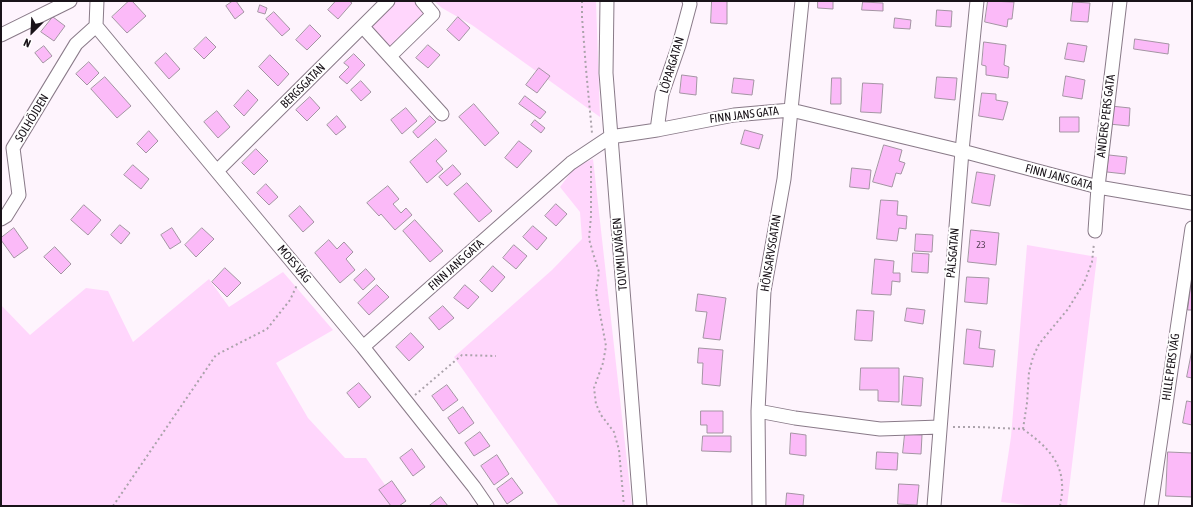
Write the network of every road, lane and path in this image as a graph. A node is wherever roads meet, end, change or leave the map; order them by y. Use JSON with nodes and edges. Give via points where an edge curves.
{"nodes":[{"id":1,"x":70,"y":1,"type":"edge"},
{"id":2,"x":97,"y":1,"type":"edge"},
{"id":3,"x":388,"y":1,"type":"edge"},
{"id":4,"x":422,"y":1,"type":"edge"},
{"id":5,"x":582,"y":1,"type":"edge"},
{"id":6,"x":606,"y":1,"type":"edge"},
{"id":7,"x":689,"y":1,"type":"edge"},
{"id":8,"x":802,"y":1,"type":"edge"},
{"id":9,"x":977,"y":1,"type":"edge"},
{"id":10,"x":1120,"y":1,"type":"edge"},
{"id":11,"x":96,"y":26,"type":"junction"},
{"id":12,"x":363,"y":27,"type":"junction"},
{"id":13,"x":1,"y":35,"type":"edge"},
{"id":14,"x":390,"y":56,"type":"junction"},
{"id":15,"x":791,"y":110,"type":"junction"},
{"id":16,"x":442,"y":114,"type":"dead end"},
{"id":17,"x":657,"y":130,"type":"junction"},
{"id":18,"x":610,"y":137,"type":"junction"},
{"id":19,"x":591,"y":150,"type":"junction"},
{"id":20,"x":962,"y":151,"type":"junction"},
{"id":21,"x":217,"y":171,"type":"junction"},
{"id":22,"x":1098,"y":187,"type":"junction"},
{"id":23,"x":1192,"y":204,"type":"edge"},
{"id":24,"x":1,"y":219,"type":"edge"},
{"id":25,"x":1192,"y":228,"type":"edge"},
{"id":26,"x":1095,"y":231,"type":"joint"},
{"id":27,"x":302,"y":273,"type":"junction"},
{"id":28,"x":364,"y":347,"type":"junction"},
{"id":29,"x":496,"y":356,"type":"dead end"},
{"id":30,"x":407,"y":402,"type":"junction"},
{"id":31,"x":758,"y":411,"type":"junction"},
{"id":32,"x":940,"y":427,"type":"junction"},
{"id":33,"x":1023,"y":429,"type":"junction"},
{"id":34,"x":113,"y":506,"type":"edge"},
{"id":35,"x":487,"y":506,"type":"edge"},
{"id":36,"x":624,"y":506,"type":"edge"},
{"id":37,"x":640,"y":506,"type":"edge"},
{"id":38,"x":759,"y":506,"type":"edge"},
{"id":39,"x":934,"y":506,"type":"edge"},
{"id":40,"x":1060,"y":506,"type":"edge"},
{"id":41,"x":1151,"y":506,"type":"edge"}],
"edges":[{"from":1,"to":13,"type":"street"},
{"from":2,"to":11,"type":"street"},
{"from":3,"to":12,"type":"street","name":"BERGSGATAN"},
{"from":4,"to":14,"type":"street","via":[[433,14]]},
{"from":5,"to":19,"type":"path","via":[[593,131]]},
{"from":6,"to":18,"type":"street","name":"TOLVMILAVÄGEN","via":[[606,73]]},
{"from":7,"to":17,"type":"street","name":"LÖPARGATAN","via":[[679,45],[662,94]]},
{"from":8,"to":15,"type":"street","name":"HÖNSARVSGATAN"},
{"from":9,"to":20,"type":"street","name":"PÅLSGATAN"},
{"from":10,"to":22,"type":"street","name":"ANDERS PERS GATA"},
{"from":11,"to":21,"type":"street","name":"MOES VÄG"},
{"from":11,"to":24,"type":"street","name":"SOLHÖJDEN","via":[[76,44],[13,148],[19,195],[6,216]]},
{"from":12,"to":14,"type":"street"},
{"from":12,"to":21,"type":"street","name":"BERGSGATAN"},
{"from":14,"to":16,"type":"street"},
{"from":15,"to":17,"type":"street","name":"FINN JANS GATA","via":[[734,115]]},
{"from":15,"to":20,"type":"street","name":"FINN JANS GATA"},
{"from":15,"to":31,"type":"street","name":"HÖNSARVSGATAN","via":[[784,179],[764,291]]},
{"from":17,"to":18,"type":"street","name":"FINN JANS GATA"},
{"from":18,"to":19,"type":"street","name":"FINN JANS GATA"},
{"from":18,"to":37,"type":"street","name":"TOLVMILAVÄGEN"},
{"from":19,"to":28,"type":"street","name":"FINN JANS GATA","via":[[571,163]]},
{"from":19,"to":36,"type":"path","via":[[589,239],[599,272],[596,292],[606,346],[594,388],[596,404],[614,432],[619,450]]},
{"from":20,"to":22,"type":"street","name":"FINN JANS GATA"},
{"from":20,"to":32,"type":"street","name":"PÅLSGATAN"},
{"from":21,"to":27,"type":"street","name":"MOES VÄG"},
{"from":22,"to":23,"type":"street","name":"FINN JANS GATA"},
{"from":22,"to":26,"type":"street","name":"ANDERS PERS GATA"},
{"from":25,"to":41,"type":"street","name":"HILLE PERS VÄG"},
{"from":26,"to":33,"type":"path","via":[[1092,262],[1084,283],[1068,309],[1039,344],[1033,357]]},
{"from":27,"to":28,"type":"street","name":"MOES VÄG"},
{"from":27,"to":34,"type":"path","via":[[290,300],[267,329],[216,355]]},
{"from":28,"to":30,"type":"street","name":"MOES VÄG"},
{"from":29,"to":30,"type":"path","via":[[462,355]]},
{"from":30,"to":35,"type":"street","name":"MOES VÄG"},
{"from":31,"to":32,"type":"street","via":[[880,429]]},
{"from":31,"to":38,"type":"street","name":"HÖNSARVSGATAN"},
{"from":32,"to":33,"type":"path"},
{"from":32,"to":39,"type":"street","name":"PÅLSGATAN"},
{"from":33,"to":40,"type":"path","via":[[1050,452],[1059,467],[1062,484]]}]}
